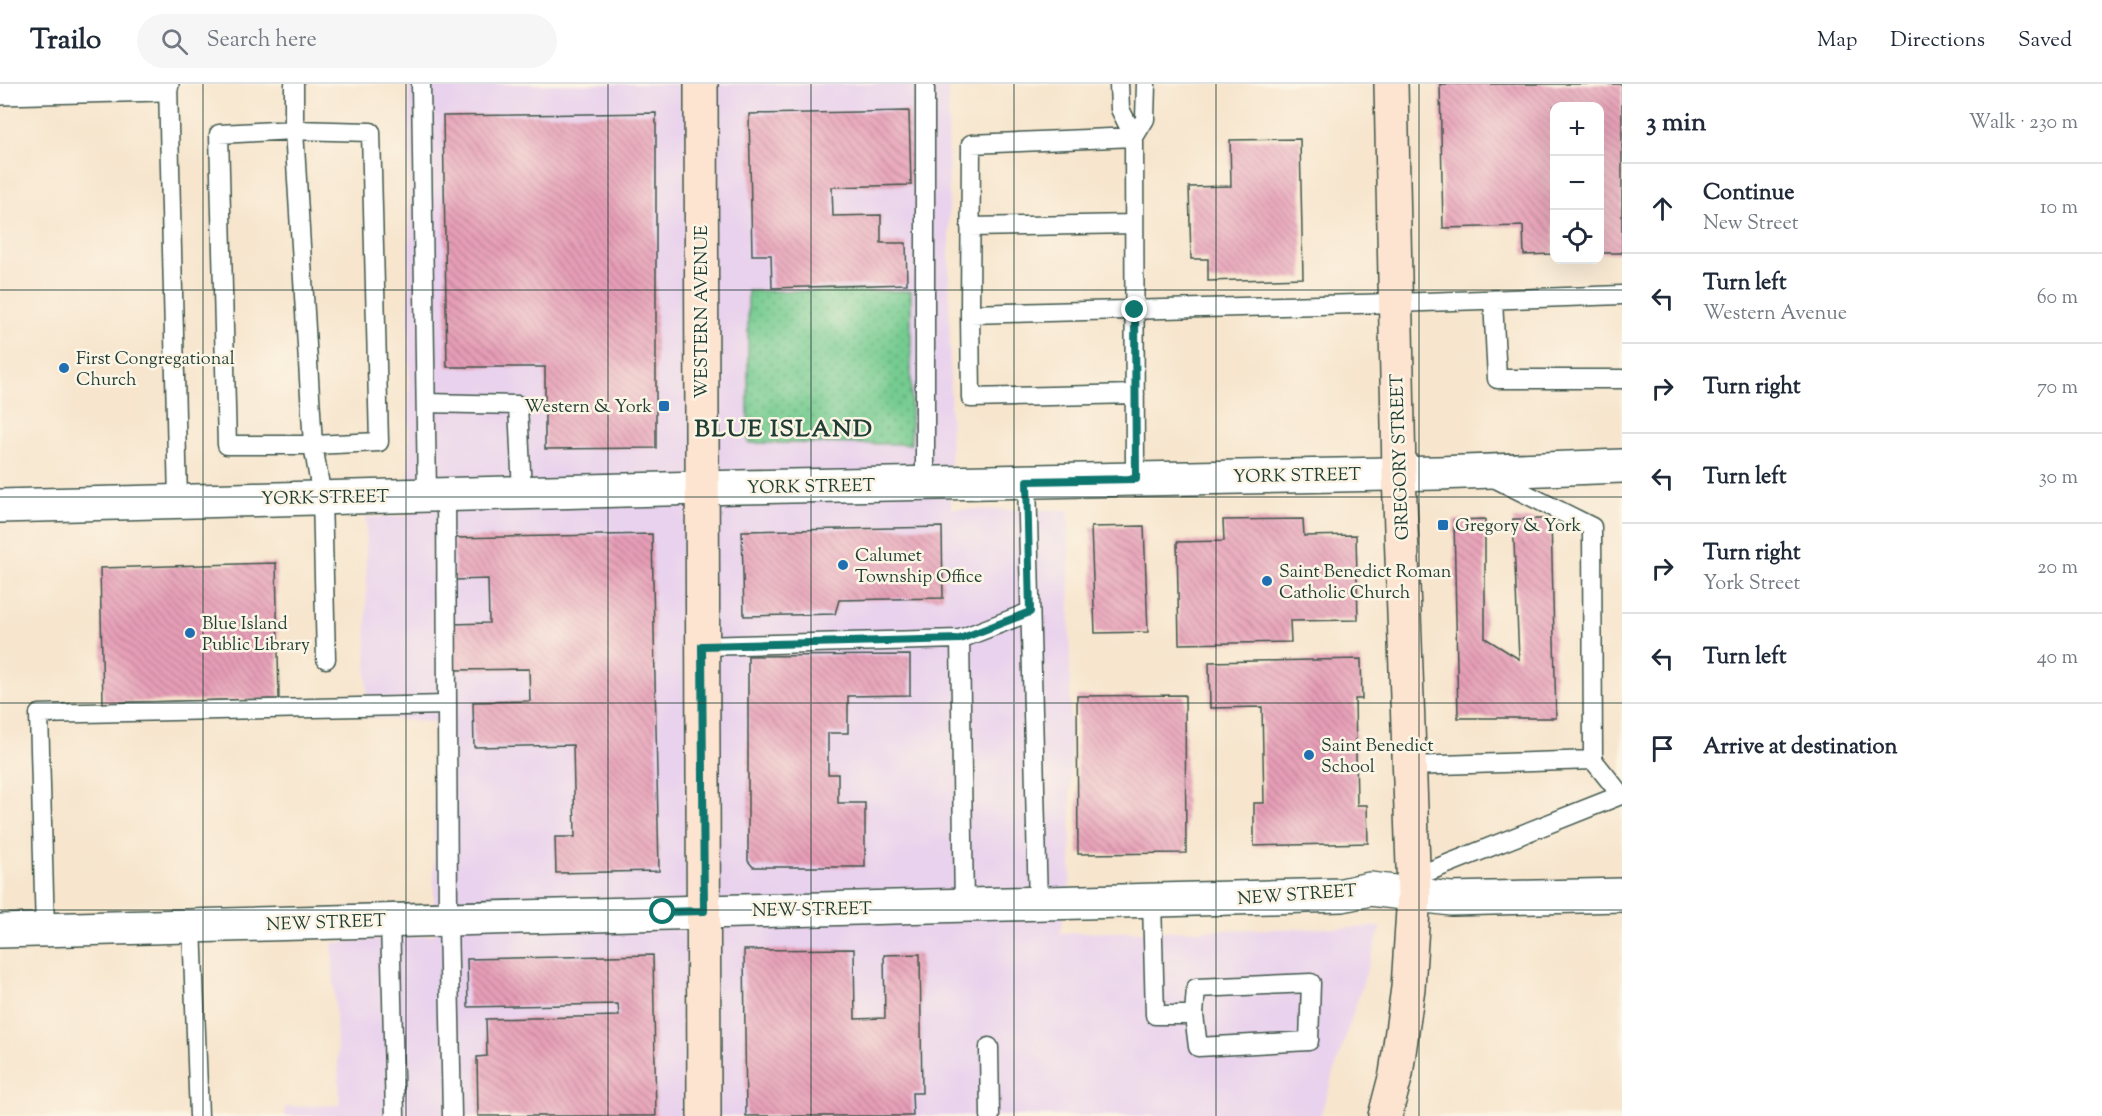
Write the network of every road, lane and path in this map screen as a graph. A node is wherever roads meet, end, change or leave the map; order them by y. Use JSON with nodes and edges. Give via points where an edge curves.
{"nodes":[{"id":1,"x":162,"y":84,"type":"edge"},
{"id":2,"x":168,"y":84,"type":"edge"},
{"id":3,"x":294,"y":84,"type":"edge"},
{"id":4,"x":421,"y":84,"type":"edge"},
{"id":5,"x":701,"y":84,"type":"edge"},
{"id":6,"x":925,"y":84,"type":"edge"},
{"id":7,"x":1119,"y":84,"type":"edge"},
{"id":8,"x":1146,"y":84,"type":"edge"},
{"id":9,"x":1390,"y":84,"type":"edge"},
{"id":10,"x":0,"y":88,"type":"edge"},
{"id":11,"x":294,"y":130,"type":"junction"},
{"id":12,"x":1134,"y":137,"type":"junction"},
{"id":13,"x":1134,"y":224,"type":"junction"},
{"id":14,"x":970,"y":227,"type":"junction"},
{"id":15,"x":1622,"y":295,"type":"edge"},
{"id":16,"x":1494,"y":300,"type":"junction"},
{"id":17,"x":1395,"y":303,"type":"junction"},
{"id":18,"x":1135,"y":310,"type":"junction"},
{"id":19,"x":970,"y":314,"type":"junction"},
{"id":20,"x":1622,"y":379,"type":"edge"},
{"id":21,"x":1135,"y":394,"type":"junction"},
{"id":22,"x":426,"y":403,"type":"junction"},
{"id":23,"x":313,"y":446,"type":"junction"},
{"id":24,"x":1622,"y":466,"type":"edge"},
{"id":25,"x":1480,"y":471,"type":"junction"},
{"id":26,"x":1399,"y":473,"type":"junction"},
{"id":27,"x":1136,"y":479,"type":"junction"},
{"id":28,"x":1027,"y":481,"type":"junction"},
{"id":29,"x":925,"y":484,"type":"junction"},
{"id":30,"x":701,"y":488,"type":"junction"},
{"id":31,"x":522,"y":493,"type":"junction"},
{"id":32,"x":436,"y":494,"type":"junction"},
{"id":33,"x":322,"y":497,"type":"junction"},
{"id":34,"x":178,"y":501,"type":"junction"},
{"id":35,"x":0,"y":506,"type":"edge"},
{"id":36,"x":1030,"y":612,"type":"junction"},
{"id":37,"x":960,"y":639,"type":"junction"},
{"id":38,"x":702,"y":646,"type":"junction"},
{"id":39,"x":326,"y":659,"type":"dead end"},
{"id":40,"x":447,"y":705,"type":"junction"},
{"id":41,"x":1593,"y":760,"type":"junction"},
{"id":42,"x":1408,"y":766,"type":"junction"},
{"id":43,"x":1413,"y":886,"type":"junction"},
{"id":44,"x":1622,"y":895,"type":"edge"},
{"id":45,"x":1152,"y":901,"type":"junction"},
{"id":46,"x":1038,"y":904,"type":"junction"},
{"id":47,"x":964,"y":907,"type":"junction"},
{"id":48,"x":704,"y":911,"type":"junction"},
{"id":49,"x":448,"y":918,"type":"junction"},
{"id":50,"x":390,"y":920,"type":"junction"},
{"id":51,"x":192,"y":925,"type":"junction"},
{"id":52,"x":45,"y":930,"type":"junction"},
{"id":53,"x":0,"y":931,"type":"edge"},
{"id":54,"x":1194,"y":1015,"type":"junction"},
{"id":55,"x":989,"y":1047,"type":"dead end"},
{"id":56,"x":199,"y":1116,"type":"edge"},
{"id":57,"x":395,"y":1116,"type":"edge"},
{"id":58,"x":453,"y":1116,"type":"edge"},
{"id":59,"x":704,"y":1116,"type":"edge"},
{"id":60,"x":990,"y":1116,"type":"edge"},
{"id":61,"x":1385,"y":1116,"type":"edge"}],
"edges":[{"from":1,"to":10,"type":"street"},
{"from":2,"to":34,"type":"lane"},
{"from":3,"to":11,"type":"lane"},
{"from":4,"to":22,"type":"lane"},
{"from":5,"to":30,"type":"main road","name":"WESTERN AVENUE"},
{"from":6,"to":29,"type":"lane"},
{"from":7,"to":12,"type":"lane","via":[[1120,109]]},
{"from":8,"to":12,"type":"lane","via":[[1145,119]]},
{"from":9,"to":17,"type":"main road","name":"GREGORY STREET"},
{"from":11,"to":23,"type":"lane"},
{"from":11,"to":23,"type":"lane","via":[[371,132],[379,442]]},
{"from":11,"to":23,"type":"lane","via":[[219,134],[227,445]]},
{"from":12,"to":13,"type":"lane"},
{"from":12,"to":14,"type":"lane","via":[[970,144]]},
{"from":13,"to":14,"type":"lane"},
{"from":13,"to":18,"type":"lane"},
{"from":14,"to":19,"type":"lane"},
{"from":15,"to":16,"type":"lane"},
{"from":16,"to":17,"type":"lane"},
{"from":16,"to":20,"type":"lane","via":[[1497,380]]},
{"from":17,"to":18,"type":"lane"},
{"from":17,"to":26,"type":"main road","name":"GREGORY STREET"},
{"from":18,"to":19,"type":"lane"},
{"from":18,"to":21,"type":"lane"},
{"from":19,"to":21,"type":"lane","via":[[971,398]]},
{"from":21,"to":27,"type":"lane"},
{"from":22,"to":31,"type":"lane","via":[[518,405]]},
{"from":22,"to":32,"type":"lane"},
{"from":23,"to":33,"type":"lane"},
{"from":24,"to":25,"type":"street","name":"YORK STREET"},
{"from":25,"to":26,"type":"street","name":"YORK STREET"},
{"from":25,"to":41,"type":"lane","via":[[1592,527]]},
{"from":26,"to":27,"type":"street","name":"YORK STREET"},
{"from":26,"to":42,"type":"main road","name":"GREGORY STREET"},
{"from":27,"to":28,"type":"street","name":"YORK STREET"},
{"from":28,"to":29,"type":"street","name":"YORK STREET"},
{"from":28,"to":36,"type":"lane"},
{"from":29,"to":30,"type":"street","name":"YORK STREET"},
{"from":30,"to":31,"type":"street","name":"YORK STREET"},
{"from":30,"to":38,"type":"main road","name":"WESTERN AVENUE"},
{"from":31,"to":32,"type":"street","name":"YORK STREET"},
{"from":32,"to":33,"type":"street","name":"YORK STREET"},
{"from":32,"to":40,"type":"lane"},
{"from":33,"to":34,"type":"street","name":"YORK STREET"},
{"from":33,"to":39,"type":"lane"},
{"from":34,"to":35,"type":"street","name":"YORK STREET"},
{"from":36,"to":37,"type":"lane"},
{"from":36,"to":46,"type":"lane"},
{"from":37,"to":38,"type":"lane"},
{"from":37,"to":47,"type":"lane"},
{"from":38,"to":48,"type":"main road","name":"WESTERN AVENUE"},
{"from":40,"to":49,"type":"lane"},
{"from":40,"to":52,"type":"lane","via":[[39,714]]},
{"from":41,"to":42,"type":"lane"},
{"from":41,"to":43,"type":"lane","via":[[1622,795]]},
{"from":42,"to":43,"type":"main road","name":"GREGORY STREET"},
{"from":43,"to":44,"type":"street","name":"NEW STREET","via":[[1451,899]]},
{"from":43,"to":45,"type":"street","name":"NEW STREET","via":[[1342,895]]},
{"from":43,"to":61,"type":"main road","name":"GREGORY STREET","via":[[1408,988],[1396,1074]]},
{"from":45,"to":46,"type":"street","name":"NEW STREET"},
{"from":45,"to":54,"type":"lane","via":[[1155,1015]]},
{"from":46,"to":47,"type":"street","name":"NEW STREET"},
{"from":47,"to":48,"type":"street","name":"NEW STREET"},
{"from":48,"to":49,"type":"street","name":"NEW STREET"},
{"from":48,"to":59,"type":"main road","name":"WESTERN AVENUE"},
{"from":49,"to":50,"type":"street","name":"NEW STREET"},
{"from":49,"to":58,"type":"lane"},
{"from":50,"to":51,"type":"street","name":"NEW STREET"},
{"from":50,"to":57,"type":"lane"},
{"from":51,"to":52,"type":"street","name":"NEW STREET"},
{"from":51,"to":56,"type":"lane"},
{"from":52,"to":53,"type":"street","name":"NEW STREET"},
{"from":54,"to":54,"type":"lane","via":[[1196,988],[1311,983],[1309,1041],[1198,1047]]},
{"from":55,"to":60,"type":"lane"}]}
